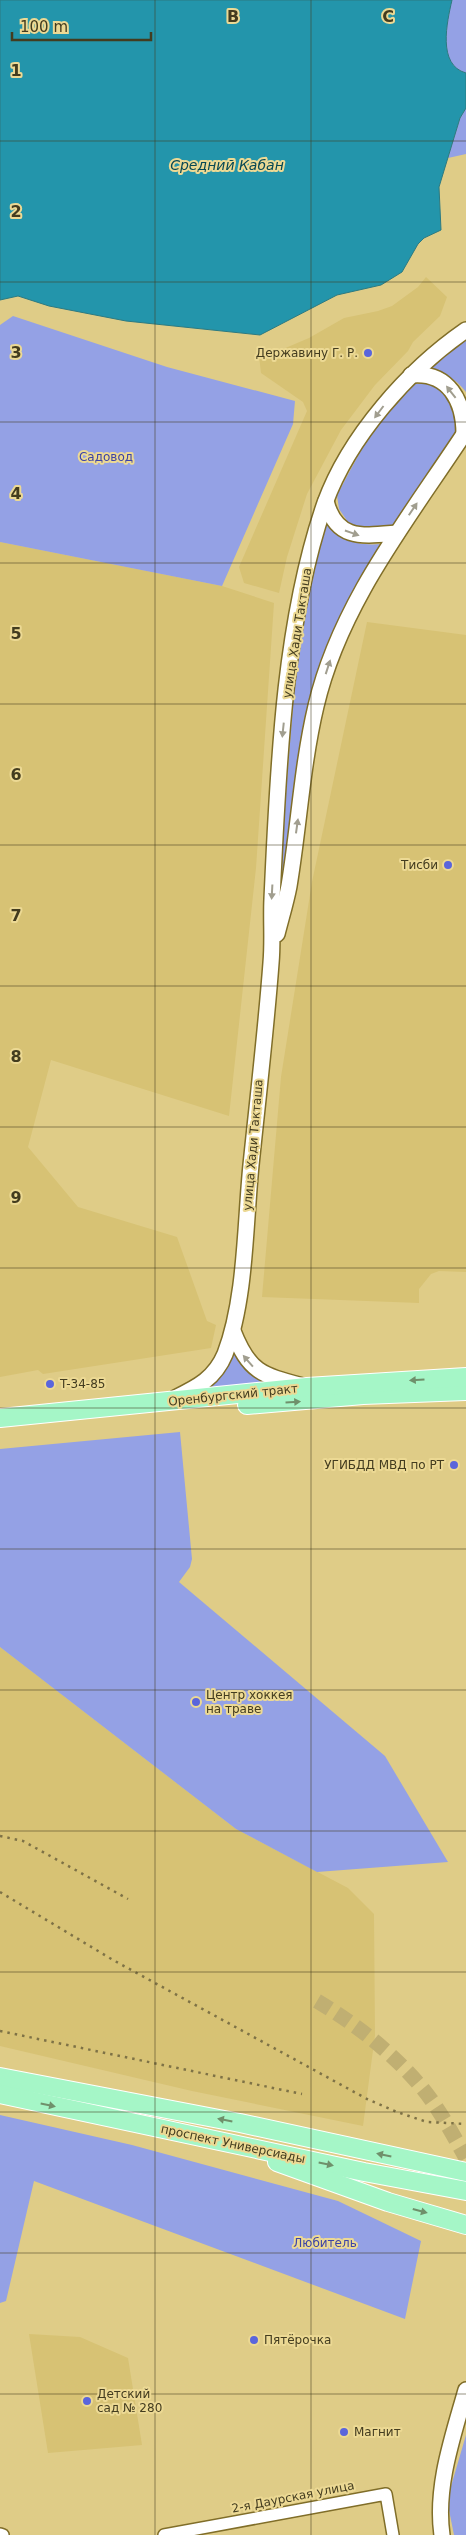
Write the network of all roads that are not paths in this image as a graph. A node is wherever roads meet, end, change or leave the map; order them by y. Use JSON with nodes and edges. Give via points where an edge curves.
{"nodes":[{"id":1,"x":466,"y":330,"type":"edge"},
{"id":2,"x":412,"y":375,"type":"junction"},
{"id":3,"x":465,"y":432,"type":"edge"},
{"id":4,"x":326,"y":501,"type":"junction"},
{"id":5,"x":396,"y":533,"type":"junction"},
{"id":6,"x":272,"y":960,"type":"junction"},
{"id":7,"x":233,"y":1331,"type":"junction"},
{"id":8,"x":466,"y":1377,"type":"edge"},
{"id":9,"x":307,"y":1387,"type":"junction"},
{"id":10,"x":466,"y":1391,"type":"edge"},
{"id":11,"x":169,"y":1401,"type":"junction"},
{"id":12,"x":0,"y":1418,"type":"edge"},
{"id":13,"x":0,"y":1427,"type":"edge"},
{"id":14,"x":0,"y":2077,"type":"edge"},
{"id":15,"x":0,"y":2094,"type":"edge"},
{"id":16,"x":225,"y":2143,"type":"junction"},
{"id":17,"x":466,"y":2159,"type":"edge"},
{"id":18,"x":418,"y":2162,"type":"junction"},
{"id":19,"x":466,"y":2172,"type":"edge"},
{"id":20,"x":466,"y":2191,"type":"edge"},
{"id":21,"x":462,"y":2224,"type":"edge"},
{"id":22,"x":466,"y":2390,"type":"edge"},
{"id":23,"x":164,"y":2535,"type":"edge"},
{"id":24,"x":393,"y":2535,"type":"edge"},
{"id":25,"x":442,"y":2535,"type":"edge"}],
"edges":[{"from":1,"to":2,"type":"street","name":"улица Хади Такташа"},
{"from":3,"to":2,"type":"street","one_way":true,"via":[[461,404],[448,386],[439,379]]},
{"from":2,"to":4,"type":"street","name":"улица Хади Такташа","one_way":true,"via":[[369,426]]},
{"from":5,"to":3,"type":"street","name":"улица Хади Такташа","one_way":true},
{"from":4,"to":5,"type":"street","one_way":true,"via":[[331,517],[348,532],[361,536]]},
{"from":4,"to":6,"type":"street","name":"улица Хади Такташа","one_way":true,"via":[[305,569],[290,668],[279,771]]},
{"from":6,"to":5,"type":"street","name":"улица Хади Такташа","one_way":true,"via":[[289,887],[316,706],[347,620]]},
{"from":6,"to":7,"type":"street","name":"улица Хади Такташа"},
{"from":9,"to":7,"type":"street","name":"улица Хади Такташа","one_way":true,"via":[[262,1373],[249,1364]]},
{"from":7,"to":11,"type":"street","name":"улица Хади Такташа","via":[[215,1373],[202,1385]]},
{"from":8,"to":9,"type":"main road","name":"Оренбургский тракт","one_way":true},
{"from":9,"to":11,"type":"main road","name":"Оренбургский тракт"},
{"from":13,"to":10,"type":"main road","name":"Оренбургский тракт","one_way":true,"via":[[184,1409]]},
{"from":11,"to":12,"type":"main road","name":"Оренбургский тракт"},
{"from":18,"to":14,"type":"main road","name":"проспект Универсиады","one_way":true,"via":[[240,2123]]},
{"from":15,"to":16,"type":"main road","name":"проспект Универсиады","one_way":true},
{"from":16,"to":20,"type":"main road","name":"проспект Универсиады","one_way":true},
{"from":16,"to":21,"type":"main road","one_way":true,"via":[[388,2202]]},
{"from":17,"to":18,"type":"main road"},
{"from":18,"to":19,"type":"main road","name":"проспект Универсиады"},
{"from":22,"to":25,"type":"street","via":[[445,2473],[440,2504]]},
{"from":23,"to":24,"type":"street","name":"2-я Даурская улица","via":[[386,2494]]}]}
